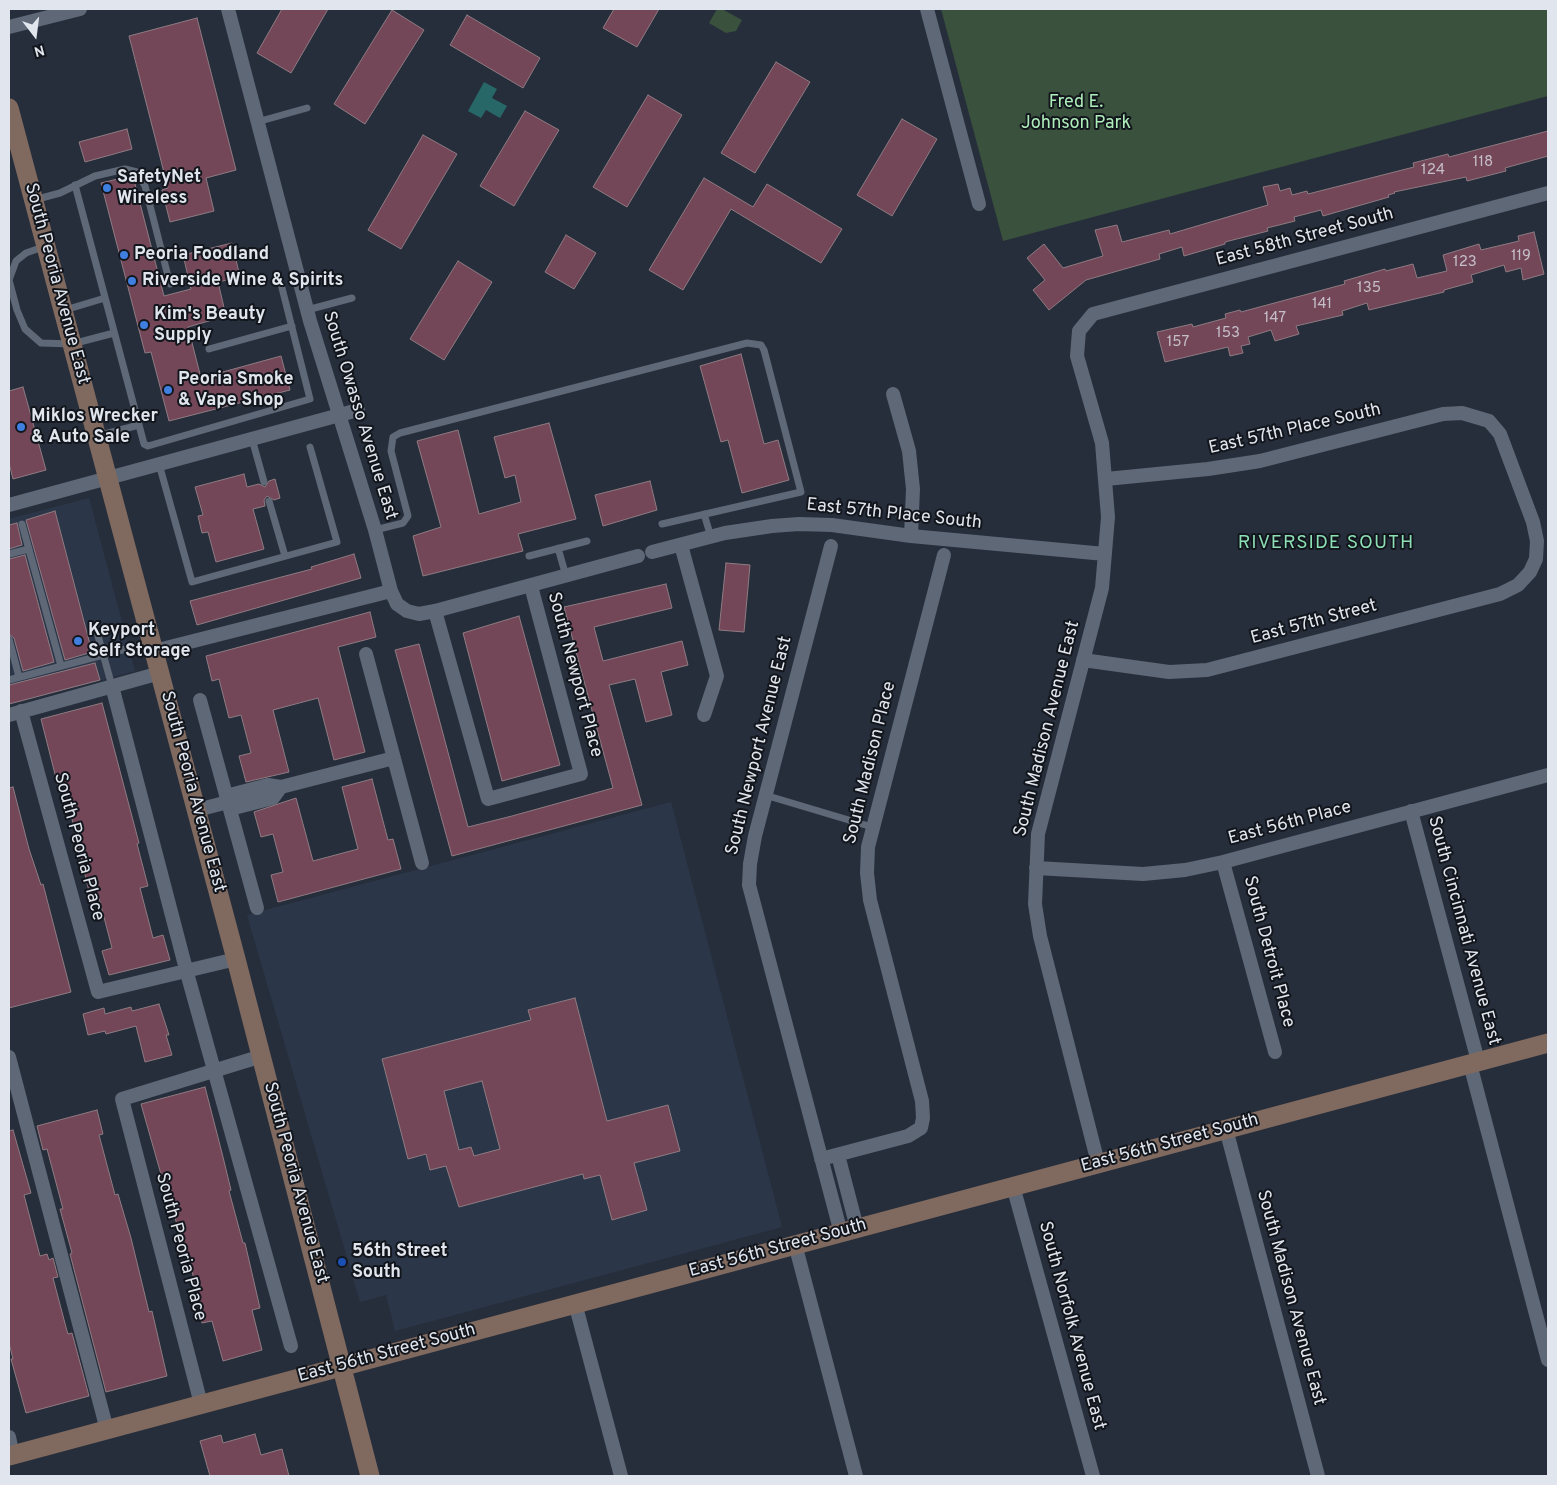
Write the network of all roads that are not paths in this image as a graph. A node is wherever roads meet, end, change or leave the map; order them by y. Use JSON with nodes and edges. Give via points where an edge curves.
{"nodes":[{"id":1,"x":80,"y":9,"type":"edge"},
{"id":2,"x":228,"y":9,"type":"edge"},
{"id":3,"x":927,"y":9,"type":"edge"},
{"id":4,"x":9,"y":27,"type":"edge"},
{"id":5,"x":9,"y":108,"type":"edge"},
{"id":6,"x":307,"y":108,"type":"dead end"},
{"id":7,"x":257,"y":122,"type":"junction"},
{"id":8,"x":75,"y":185,"type":"junction"},
{"id":9,"x":1548,"y":192,"type":"edge"},
{"id":10,"x":34,"y":200,"type":"junction"},
{"id":11,"x":979,"y":204,"type":"dead end"},
{"id":12,"x":46,"y":246,"type":"junction"},
{"id":13,"x":11,"y":268,"type":"edge"},
{"id":14,"x":170,"y":284,"type":"dead end"},
{"id":15,"x":281,"y":284,"type":"dead end"},
{"id":16,"x":105,"y":298,"type":"junction"},
{"id":17,"x":352,"y":298,"type":"dead end"},
{"id":18,"x":63,"y":310,"type":"junction"},
{"id":19,"x":307,"y":310,"type":"junction"},
{"id":20,"x":292,"y":326,"type":"junction"},
{"id":21,"x":1079,"y":331,"type":"joint"},
{"id":22,"x":114,"y":333,"type":"junction"},
{"id":23,"x":72,"y":344,"type":"junction"},
{"id":24,"x":208,"y":349,"type":"dead end"},
{"id":25,"x":893,"y":394,"type":"dead end"},
{"id":26,"x":358,"y":410,"type":"dead end"},
{"id":27,"x":339,"y":415,"type":"junction"},
{"id":28,"x":139,"y":425,"type":"junction"},
{"id":29,"x":97,"y":436,"type":"junction"},
{"id":30,"x":252,"y":439,"type":"junction"},
{"id":31,"x":310,"y":447,"type":"dead end"},
{"id":32,"x":160,"y":464,"type":"junction"},
{"id":33,"x":108,"y":478,"type":"junction"},
{"id":34,"x":1106,"y":479,"type":"junction"},
{"id":35,"x":264,"y":482,"type":"dead end"},
{"id":36,"x":269,"y":501,"type":"dead end"},
{"id":37,"x":9,"y":505,"type":"edge"},
{"id":38,"x":704,"y":514,"type":"junction"},
{"id":39,"x":22,"y":524,"type":"dead end"},
{"id":40,"x":662,"y":524,"type":"dead end"},
{"id":41,"x":375,"y":530,"type":"junction"},
{"id":42,"x":911,"y":536,"type":"junction"},
{"id":43,"x":711,"y":537,"type":"junction"},
{"id":44,"x":587,"y":541,"type":"dead end"},
{"id":45,"x":681,"y":545,"type":"junction"},
{"id":46,"x":831,"y":546,"type":"dead end"},
{"id":47,"x":558,"y":548,"type":"junction"},
{"id":48,"x":29,"y":549,"type":"junction"},
{"id":49,"x":652,"y":552,"type":"dead end"},
{"id":50,"x":9,"y":554,"type":"edge"},
{"id":51,"x":1105,"y":554,"type":"junction"},
{"id":52,"x":944,"y":555,"type":"dead end"},
{"id":53,"x":285,"y":556,"type":"junction"},
{"id":54,"x":530,"y":556,"type":"dead end"},
{"id":55,"x":638,"y":556,"type":"dead end"},
{"id":56,"x":1536,"y":559,"type":"joint"},
{"id":57,"x":566,"y":576,"type":"junction"},
{"id":58,"x":531,"y":586,"type":"junction"},
{"id":59,"x":391,"y":591,"type":"junction"},
{"id":60,"x":435,"y":611,"type":"junction"},
{"id":61,"x":98,"y":636,"type":"dead end"},
{"id":62,"x":9,"y":639,"type":"edge"},
{"id":63,"x":153,"y":647,"type":"junction"},
{"id":64,"x":366,"y":654,"type":"dead end"},
{"id":65,"x":104,"y":655,"type":"junction"},
{"id":66,"x":1083,"y":660,"type":"junction"},
{"id":67,"x":61,"y":666,"type":"junction"},
{"id":68,"x":160,"y":673,"type":"junction"},
{"id":69,"x":20,"y":677,"type":"junction"},
{"id":70,"x":9,"y":680,"type":"edge"},
{"id":71,"x":112,"y":686,"type":"junction"},
{"id":72,"x":200,"y":700,"type":"dead end"},
{"id":73,"x":15,"y":713,"type":"edge"},
{"id":74,"x":704,"y":715,"type":"dead end"},
{"id":75,"x":394,"y":758,"type":"junction"},
{"id":76,"x":1548,"y":775,"type":"edge"},
{"id":77,"x":765,"y":795,"type":"junction"},
{"id":78,"x":228,"y":802,"type":"junction"},
{"id":79,"x":197,"y":810,"type":"junction"},
{"id":80,"x":1411,"y":811,"type":"junction"},
{"id":81,"x":872,"y":827,"type":"junction"},
{"id":82,"x":1224,"y":862,"type":"junction"},
{"id":83,"x":422,"y":863,"type":"dead end"},
{"id":84,"x":1036,"y":868,"type":"junction"},
{"id":85,"x":257,"y":908,"type":"dead end"},
{"id":86,"x":236,"y":959,"type":"junction"},
{"id":87,"x":187,"y":973,"type":"junction"},
{"id":88,"x":1548,"y":1042,"type":"edge"},
{"id":89,"x":1275,"y":1052,"type":"dead end"},
{"id":90,"x":262,"y":1056,"type":"junction"},
{"id":91,"x":9,"y":1057,"type":"edge"},
{"id":92,"x":1474,"y":1062,"type":"junction"},
{"id":93,"x":214,"y":1070,"type":"junction"},
{"id":94,"x":1226,"y":1129,"type":"junction"},
{"id":95,"x":838,"y":1155,"type":"junction"},
{"id":96,"x":821,"y":1159,"type":"junction"},
{"id":97,"x":1098,"y":1163,"type":"junction"},
{"id":98,"x":1013,"y":1186,"type":"junction"},
{"id":99,"x":849,"y":1231,"type":"junction"},
{"id":100,"x":795,"y":1244,"type":"junction"},
{"id":101,"x":575,"y":1303,"type":"junction"},
{"id":102,"x":291,"y":1346,"type":"dead end"},
{"id":103,"x":1548,"y":1360,"type":"edge"},
{"id":104,"x":342,"y":1366,"type":"junction"},
{"id":105,"x":201,"y":1404,"type":"junction"},
{"id":106,"x":107,"y":1430,"type":"junction"},
{"id":107,"x":10,"y":1449,"type":"edge"},
{"id":108,"x":370,"y":1476,"type":"edge"},
{"id":109,"x":621,"y":1476,"type":"edge"},
{"id":110,"x":856,"y":1476,"type":"edge"},
{"id":111,"x":1093,"y":1476,"type":"edge"},
{"id":112,"x":1318,"y":1476,"type":"edge"}],
"edges":[{"from":1,"to":4,"type":"street"},
{"from":2,"to":7,"type":"street","name":"South Owasso Avenue East"},
{"from":3,"to":11,"type":"street"},
{"from":5,"to":10,"type":"street","name":"South Peoria Avenue East"},
{"from":6,"to":7,"type":"lane"},
{"from":7,"to":19,"type":"street","name":"South Owasso Avenue East"},
{"from":8,"to":10,"type":"lane"},
{"from":8,"to":14,"type":"lane","via":[[120,170],[137,172],[145,186]]},
{"from":8,"to":16,"type":"lane"},
{"from":9,"to":21,"type":"street","name":"East 58th Street South","via":[[1093,314]]},
{"from":10,"to":12,"type":"street","name":"South Peoria Avenue East"},
{"from":12,"to":13,"type":"lane","via":[[26,253]]},
{"from":12,"to":18,"type":"street","name":"South Peoria Avenue East"},
{"from":13,"to":23,"type":"lane","via":[[9,280],[25,329],[41,343]]},
{"from":15,"to":20,"type":"lane"},
{"from":16,"to":18,"type":"lane"},
{"from":16,"to":22,"type":"lane"},
{"from":17,"to":19,"type":"lane"},
{"from":18,"to":23,"type":"street","name":"South Peoria Avenue East"},
{"from":19,"to":27,"type":"street","name":"South Owasso Avenue East"},
{"from":20,"to":24,"type":"lane"},
{"from":20,"to":28,"type":"lane","via":[[310,397],[308,400],[148,446],[144,444]]},
{"from":21,"to":34,"type":"street","name":"South Madison Avenue East","via":[[1077,356],[1097,421]]},
{"from":22,"to":23,"type":"lane"},
{"from":22,"to":28,"type":"lane"},
{"from":23,"to":29,"type":"street","name":"South Peoria Avenue East"},
{"from":25,"to":42,"type":"street","via":[[909,451],[913,489]]},
{"from":26,"to":27,"type":"street"},
{"from":27,"to":30,"type":"street"},
{"from":27,"to":41,"type":"street","name":"South Owasso Avenue East"},
{"from":28,"to":29,"type":"lane"},
{"from":29,"to":33,"type":"street","name":"South Peoria Avenue East"},
{"from":30,"to":32,"type":"street"},
{"from":30,"to":35,"type":"lane"},
{"from":31,"to":53,"type":"lane","via":[[338,542]]},
{"from":32,"to":33,"type":"street"},
{"from":32,"to":53,"type":"lane","via":[[192,582]]},
{"from":33,"to":37,"type":"street"},
{"from":33,"to":63,"type":"street","name":"South Peoria Avenue East"},
{"from":34,"to":51,"type":"street","name":"South Madison Avenue East","via":[[1108,517]]},
{"from":34,"to":56,"type":"street","name":"East 57th Place South","via":[[1260,461],[1443,414],[1462,412],[1489,421],[1500,434],[1533,522]]},
{"from":36,"to":53,"type":"lane"},
{"from":38,"to":40,"type":"lane"},
{"from":38,"to":41,"type":"lane","via":[[802,492],[764,350],[755,343],[400,432],[393,437],[391,451],[408,516],[403,523]]},
{"from":38,"to":43,"type":"lane"},
{"from":39,"to":48,"type":"lane"},
{"from":41,"to":59,"type":"street","name":"South Owasso Avenue East"},
{"from":42,"to":43,"type":"street","name":"East 57th Place South","via":[[832,525],[799,524],[752,528]]},
{"from":42,"to":51,"type":"street","name":"East 57th Place South"},
{"from":43,"to":45,"type":"street","name":"East 57th Place South"},
{"from":44,"to":47,"type":"lane"},
{"from":45,"to":49,"type":"street","name":"East 57th Place South"},
{"from":45,"to":74,"type":"street","via":[[716,676]]},
{"from":46,"to":77,"type":"street","name":"South Newport Avenue East"},
{"from":47,"to":54,"type":"lane"},
{"from":47,"to":57,"type":"lane"},
{"from":48,"to":50,"type":"lane"},
{"from":48,"to":67,"type":"lane"},
{"from":51,"to":66,"type":"street","name":"South Madison Avenue East","via":[[1102,588]]},
{"from":52,"to":81,"type":"street","name":"South Madison Place"},
{"from":55,"to":57,"type":"street"},
{"from":56,"to":66,"type":"street","name":"East 57th Street","via":[[1518,585],[1500,594],[1207,670],[1169,672]]},
{"from":57,"to":58,"type":"street"},
{"from":58,"to":60,"type":"street"},
{"from":58,"to":60,"type":"street","name":"South Newport Place","via":[[580,774],[488,799]]},
{"from":59,"to":60,"type":"street","name":"South Owasso Avenue East","via":[[397,604],[407,611],[419,614]]},
{"from":59,"to":63,"type":"street"},
{"from":61,"to":65,"type":"lane"},
{"from":62,"to":69,"type":"lane"},
{"from":63,"to":65,"type":"lane"},
{"from":63,"to":68,"type":"street","name":"South Peoria Avenue East"},
{"from":64,"to":75,"type":"street"},
{"from":65,"to":67,"type":"lane"},
{"from":65,"to":71,"type":"lane"},
{"from":66,"to":84,"type":"street","name":"South Madison Avenue East","via":[[1038,834]]},
{"from":67,"to":69,"type":"lane"},
{"from":68,"to":71,"type":"street"},
{"from":68,"to":79,"type":"street","name":"South Peoria Avenue East"},
{"from":69,"to":70,"type":"lane"},
{"from":71,"to":73,"type":"street"},
{"from":71,"to":87,"type":"street"},
{"from":72,"to":78,"type":"street"},
{"from":73,"to":87,"type":"street","name":"South Peoria Place","via":[[98,992]]},
{"from":75,"to":78,"type":"street","via":[[281,787],[273,798]]},
{"from":75,"to":83,"type":"street"},
{"from":76,"to":80,"type":"street","name":"East 56th Place"},
{"from":77,"to":81,"type":"lane"},
{"from":77,"to":96,"type":"street","name":"South Newport Avenue East","via":[[750,864],[749,886]]},
{"from":78,"to":79,"type":"street"},
{"from":78,"to":85,"type":"street"},
{"from":79,"to":86,"type":"street","name":"South Peoria Avenue East"},
{"from":80,"to":82,"type":"street","name":"East 56th Place"},
{"from":80,"to":92,"type":"street","name":"South Cincinnati Avenue East"},
{"from":81,"to":95,"type":"street","name":"South Madison Place","via":[[867,873],[870,900],[922,1101],[923,1118],[921,1128],[908,1136]]},
{"from":82,"to":84,"type":"street","name":"East 56th Place","via":[[1143,874]]},
{"from":82,"to":89,"type":"street","name":"South Detroit Place"},
{"from":84,"to":97,"type":"street","name":"South Madison Avenue East","via":[[1035,904],[1040,936]]},
{"from":86,"to":87,"type":"street"},
{"from":86,"to":90,"type":"street","name":"South Peoria Avenue East"},
{"from":87,"to":93,"type":"street"},
{"from":88,"to":92,"type":"street","name":"East 56th Street South"},
{"from":90,"to":93,"type":"street"},
{"from":90,"to":104,"type":"street","name":"South Peoria Avenue East"},
{"from":91,"to":106,"type":"street"},
{"from":92,"to":94,"type":"street","name":"East 56th Street South"},
{"from":92,"to":103,"type":"street","name":"South Cincinnati Avenue East"},
{"from":93,"to":102,"type":"street"},
{"from":93,"to":105,"type":"street","name":"South Peoria Place","via":[[122,1099]]},
{"from":94,"to":97,"type":"street","name":"East 56th Street South"},
{"from":94,"to":112,"type":"street","name":"South Madison Avenue East"},
{"from":95,"to":96,"type":"street"},
{"from":95,"to":99,"type":"street"},
{"from":96,"to":99,"type":"street","name":"South Newport Avenue East"},
{"from":97,"to":98,"type":"street","name":"East 56th Street South"},
{"from":98,"to":99,"type":"street","name":"East 56th Street South"},
{"from":98,"to":111,"type":"street","name":"South Norfolk Avenue East"},
{"from":99,"to":100,"type":"street","name":"East 56th Street South"},
{"from":100,"to":101,"type":"street","name":"East 56th Street South"},
{"from":100,"to":110,"type":"street"},
{"from":101,"to":104,"type":"street","name":"East 56th Street South"},
{"from":101,"to":109,"type":"street"},
{"from":104,"to":105,"type":"street","name":"East 56th Street South"},
{"from":104,"to":108,"type":"street","name":"South Peoria Avenue East"},
{"from":105,"to":106,"type":"street","name":"East 56th Street South"},
{"from":106,"to":107,"type":"street","name":"East 56th Street South"}]}
